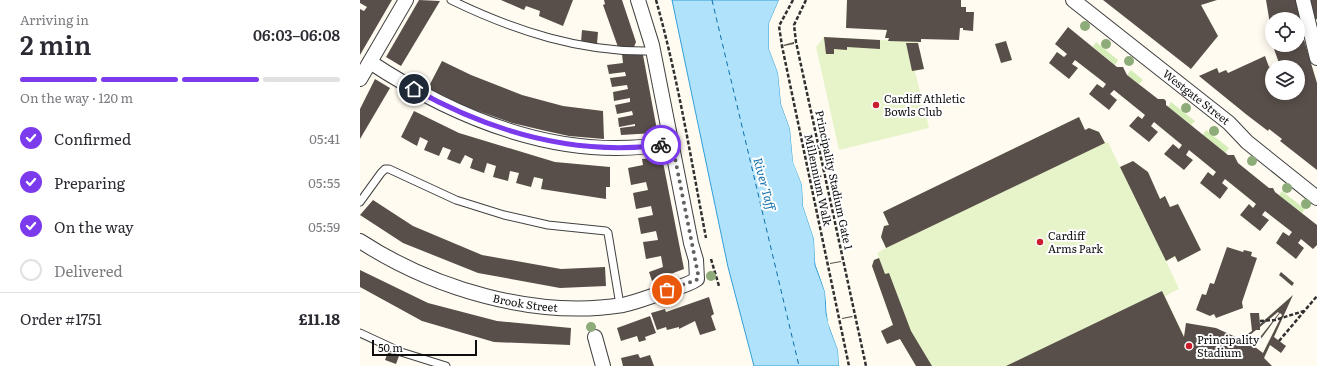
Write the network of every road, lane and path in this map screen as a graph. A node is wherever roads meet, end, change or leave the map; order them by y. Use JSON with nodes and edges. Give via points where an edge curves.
{"nodes":[{"id":1,"x":406,"y":0,"type":"edge"},
{"id":2,"x":451,"y":0,"type":"edge"},
{"id":3,"x":638,"y":0,"type":"edge"},
{"id":4,"x":656,"y":0,"type":"edge"},
{"id":5,"x":793,"y":0,"type":"edge"},
{"id":6,"x":806,"y":0,"type":"edge"},
{"id":7,"x":1074,"y":0,"type":"edge"},
{"id":8,"x":1303,"y":0,"type":"edge"},
{"id":9,"x":653,"y":50,"type":"junction"},
{"id":10,"x":1317,"y":58,"type":"edge"},
{"id":11,"x":370,"y":62,"type":"junction"},
{"id":12,"x":360,"y":79,"type":"edge"},
{"id":13,"x":672,"y":143,"type":"junction"},
{"id":14,"x":1317,"y":198,"type":"edge"},
{"id":15,"x":360,"y":202,"type":"edge"},
{"id":16,"x":706,"y":242,"type":"dead end"},
{"id":17,"x":361,"y":243,"type":"edge"},
{"id":18,"x":709,"y":253,"type":"dead end"},
{"id":19,"x":719,"y":286,"type":"dead end"},
{"id":20,"x":1317,"y":296,"type":"edge"},
{"id":21,"x":620,"y":305,"type":"junction"},
{"id":22,"x":1305,"y":310,"type":"junction"},
{"id":23,"x":1260,"y":321,"type":"dead end"},
{"id":24,"x":360,"y":333,"type":"edge"},
{"id":25,"x":595,"y":337,"type":"dead end"},
{"id":26,"x":1279,"y":341,"type":"dead end"},
{"id":27,"x":446,"y":366,"type":"edge"},
{"id":28,"x":603,"y":366,"type":"edge"},
{"id":29,"x":849,"y":366,"type":"edge"},
{"id":30,"x":866,"y":366,"type":"edge"}],
"edges":[{"from":1,"to":11,"type":"street"},
{"from":2,"to":9,"type":"lane","via":[[489,18],[557,40],[601,49]]},
{"from":3,"to":9,"type":"street"},
{"from":4,"to":16,"type":"path","via":[[666,34]]},
{"from":5,"to":29,"type":"path","name":"Millennium Walk","via":[[779,26],[782,46]]},
{"from":6,"to":30,"type":"path","name":"Principality Stadium Gate 1","via":[[794,25],[796,42]]},
{"from":7,"to":14,"type":"street","name":"Westgate Street","via":[[1229,123],[1247,142]]},
{"from":8,"to":10,"type":"street"},
{"from":9,"to":13,"type":"street"},
{"from":11,"to":12,"type":"street"},
{"from":11,"to":13,"type":"street","via":[[444,105],[470,117],[553,142],[592,148],[633,148]]},
{"from":13,"to":21,"type":"street","name":"Brook Street","via":[[698,279]]},
{"from":15,"to":21,"type":"lane","via":[[381,173],[389,169],[456,200],[504,215],[554,226],[606,231]]},
{"from":17,"to":21,"type":"street","name":"Brook Street","via":[[417,272],[481,295],[545,306],[586,308]]},
{"from":18,"to":19,"type":"path"},
{"from":20,"to":22,"type":"path"},
{"from":22,"to":23,"type":"path","via":[[1275,320]]},
{"from":22,"to":26,"type":"path"},
{"from":24,"to":27,"type":"lane","via":[[401,352]]},
{"from":25,"to":28,"type":"street"}]}
